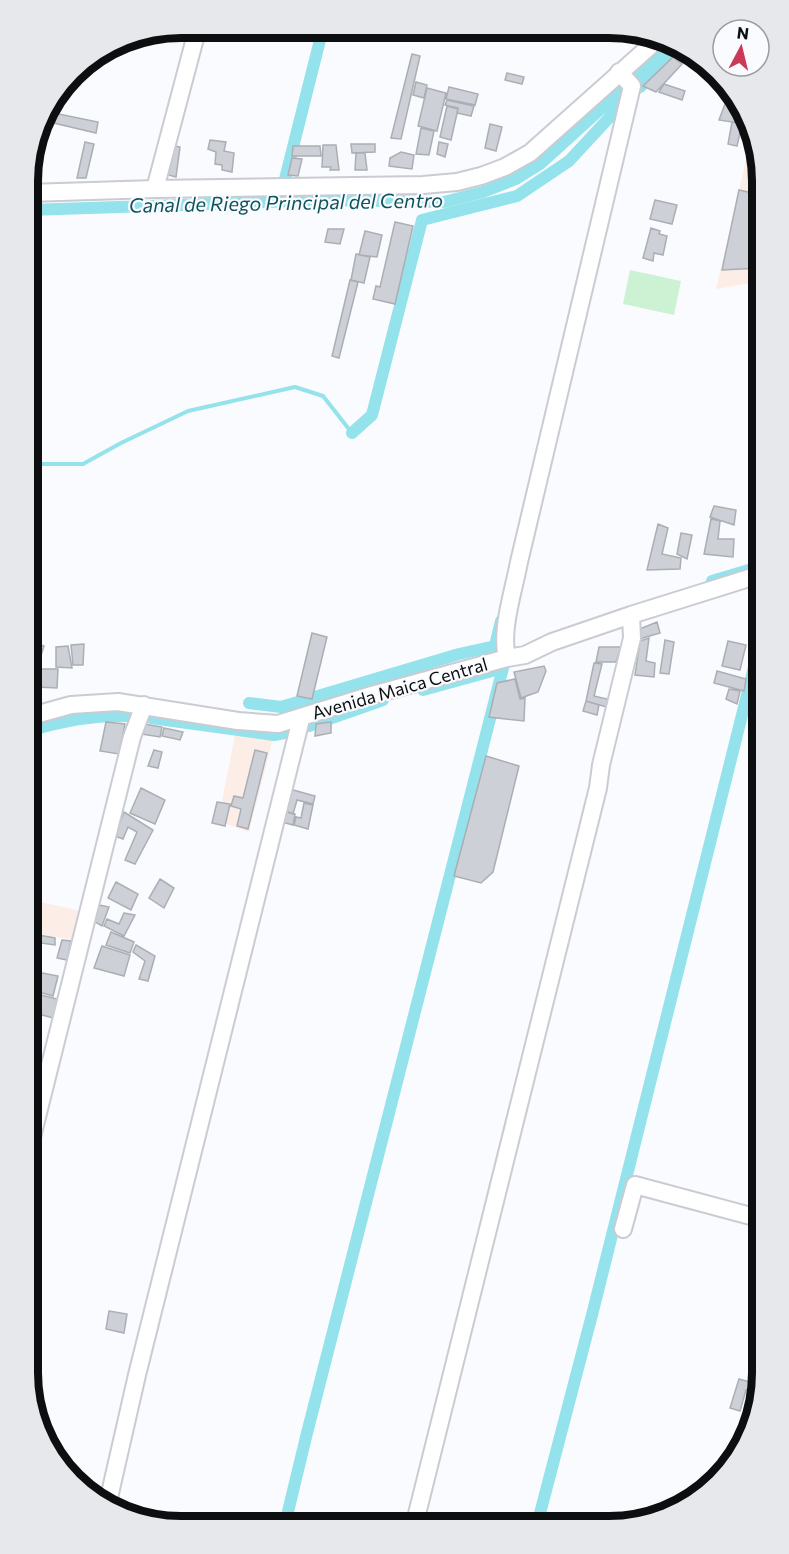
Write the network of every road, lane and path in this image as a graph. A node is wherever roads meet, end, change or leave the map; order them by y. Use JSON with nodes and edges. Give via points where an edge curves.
{"nodes":[{"id":1,"x":195,"y":38,"type":"edge"},
{"id":2,"x":647,"y":43,"type":"edge"},
{"id":3,"x":653,"y":44,"type":"edge"},
{"id":4,"x":645,"y":52,"type":"junction"},
{"id":5,"x":624,"y":77,"type":"junction"},
{"id":6,"x":154,"y":189,"type":"junction"},
{"id":7,"x":38,"y":193,"type":"edge"},
{"id":8,"x":752,"y":577,"type":"edge"},
{"id":9,"x":631,"y":615,"type":"junction"},
{"id":10,"x":507,"y":658,"type":"junction"},
{"id":11,"x":144,"y":705,"type":"junction"},
{"id":12,"x":38,"y":714,"type":"edge"},
{"id":13,"x":301,"y":718,"type":"junction"},
{"id":14,"x":38,"y":1113,"type":"edge"},
{"id":15,"x":751,"y":1217,"type":"edge"},
{"id":16,"x":623,"y":1229,"type":"dead end"},
{"id":17,"x":109,"y":1497,"type":"edge"},
{"id":18,"x":416,"y":1516,"type":"edge"}],
"edges":[{"from":1,"to":6,"type":"street"},
{"from":2,"to":4,"type":"street"},
{"from":3,"to":4,"type":"street"},
{"from":4,"to":5,"type":"street"},
{"from":5,"to":6,"type":"street","via":[[530,153],[505,167],[457,182]]},
{"from":5,"to":10,"type":"street","via":[[632,86],[519,562],[505,632]]},
{"from":6,"to":7,"type":"street"},
{"from":8,"to":9,"type":"street","name":"Avenida Maica Central"},
{"from":9,"to":10,"type":"street","name":"Avenida Maica Central","via":[[525,655]]},
{"from":9,"to":18,"type":"street","via":[[632,638],[598,788]]},
{"from":10,"to":13,"type":"street","name":"Avenida Maica Central"},
{"from":11,"to":12,"type":"street","name":"Avenida Maica Central","via":[[94,703]]},
{"from":11,"to":13,"type":"street","name":"Avenida Maica Central","via":[[260,724]]},
{"from":11,"to":14,"type":"street","via":[[132,737]]},
{"from":13,"to":17,"type":"street"},
{"from":15,"to":16,"type":"street","via":[[635,1185]]}]}
